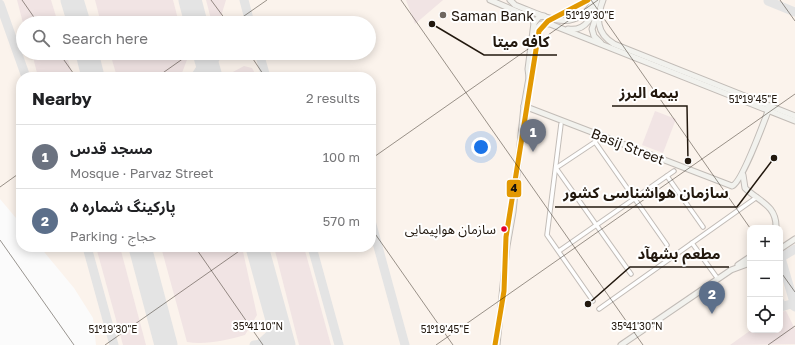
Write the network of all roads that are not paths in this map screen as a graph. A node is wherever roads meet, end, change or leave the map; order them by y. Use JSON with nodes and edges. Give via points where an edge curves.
{"nodes":[{"id":1,"x":490,"y":0,"type":"edge"},
{"id":2,"x":510,"y":0,"type":"edge"},
{"id":3,"x":596,"y":0,"type":"edge"},
{"id":4,"x":603,"y":0,"type":"edge"},
{"id":5,"x":514,"y":8,"type":"junction"},
{"id":6,"x":544,"y":16,"type":"junction"},
{"id":7,"x":533,"y":18,"type":"junction"},
{"id":8,"x":560,"y":28,"type":"junction"},
{"id":9,"x":613,"y":46,"type":"junction"},
{"id":10,"x":529,"y":77,"type":"junction"},
{"id":11,"x":524,"y":106,"type":"junction"},
{"id":12,"x":769,"y":108,"type":"junction"},
{"id":13,"x":795,"y":116,"type":"edge"},
{"id":14,"x":795,"y":121,"type":"edge"},
{"id":15,"x":561,"y":124,"type":"dead end"},
{"id":16,"x":599,"y":134,"type":"junction"},
{"id":17,"x":595,"y":142,"type":"junction"},
{"id":18,"x":556,"y":168,"type":"junction"},
{"id":19,"x":674,"y":171,"type":"dead end"},
{"id":20,"x":743,"y":173,"type":"junction"},
{"id":21,"x":667,"y":176,"type":"junction"},
{"id":22,"x":757,"y":197,"type":"junction"},
{"id":23,"x":634,"y":199,"type":"junction"},
{"id":24,"x":596,"y":225,"type":"junction"},
{"id":25,"x":775,"y":225,"type":"edge"},
{"id":26,"x":703,"y":227,"type":"dead end"},
{"id":27,"x":795,"y":239,"type":"edge"},
{"id":28,"x":692,"y":243,"type":"junction"},
{"id":29,"x":667,"y":245,"type":"dead end"},
{"id":30,"x":783,"y":247,"type":"edge"},
{"id":31,"x":559,"y":251,"type":"junction"},
{"id":32,"x":747,"y":259,"type":"edge"},
{"id":33,"x":747,"y":264,"type":"edge"},
{"id":34,"x":731,"y":270,"type":"junction"},
{"id":35,"x":630,"y":274,"type":"dead end"},
{"id":36,"x":718,"y":279,"type":"junction"},
{"id":37,"x":593,"y":301,"type":"dead end"},
{"id":38,"x":599,"y":309,"type":"dead end"},
{"id":39,"x":498,"y":345,"type":"edge"},
{"id":40,"x":621,"y":345,"type":"edge"}],
"edges":[{"from":1,"to":5,"type":"main road"},
{"from":2,"to":5,"type":"main road"},
{"from":3,"to":6,"type":"main road","via":[[578,19],[562,22]]},
{"from":3,"to":8,"type":"main road","via":[[590,20],[585,26],[571,30]]},
{"from":4,"to":9,"type":"main road","via":[[598,23],[600,31]]},
{"from":5,"to":7,"type":"main road"},
{"from":6,"to":7,"type":"main road"},
{"from":6,"to":7,"type":"main road"},
{"from":7,"to":10,"type":"main road"},
{"from":8,"to":9,"type":"main road"},
{"from":8,"to":10,"type":"main road","via":[[546,22],[538,27]]},
{"from":9,"to":12,"type":"main road"},
{"from":10,"to":11,"type":"main road"},
{"from":11,"to":16,"type":"main road","name":"Basij Street"},
{"from":11,"to":39,"type":"main road"},
{"from":12,"to":13,"type":"main road"},
{"from":12,"to":14,"type":"main road"},
{"from":12,"to":20,"type":"main road"},
{"from":15,"to":18,"type":"street"},
{"from":16,"to":17,"type":"street"},
{"from":16,"to":20,"type":"main road","name":"Basij Street","via":[[732,186],[737,184]]},
{"from":17,"to":18,"type":"street"},
{"from":17,"to":23,"type":"street"},
{"from":18,"to":24,"type":"street"},
{"from":18,"to":31,"type":"street","via":[[547,235]]},
{"from":19,"to":21,"type":"street"},
{"from":20,"to":22,"type":"main road","via":[[745,188]]},
{"from":21,"to":23,"type":"street"},
{"from":21,"to":26,"type":"street"},
{"from":22,"to":25,"type":"main road","via":[[764,201],[773,213]]},
{"from":22,"to":28,"type":"street"},
{"from":23,"to":24,"type":"street"},
{"from":23,"to":29,"type":"street"},
{"from":24,"to":31,"type":"street"},
{"from":24,"to":35,"type":"street"},
{"from":27,"to":30,"type":"main road"},
{"from":28,"to":36,"type":"street"},
{"from":28,"to":38,"type":"street"},
{"from":31,"to":37,"type":"street"},
{"from":32,"to":34,"type":"main road"},
{"from":33,"to":34,"type":"main road"},
{"from":34,"to":36,"type":"main road"},
{"from":36,"to":40,"type":"main road"}]}
